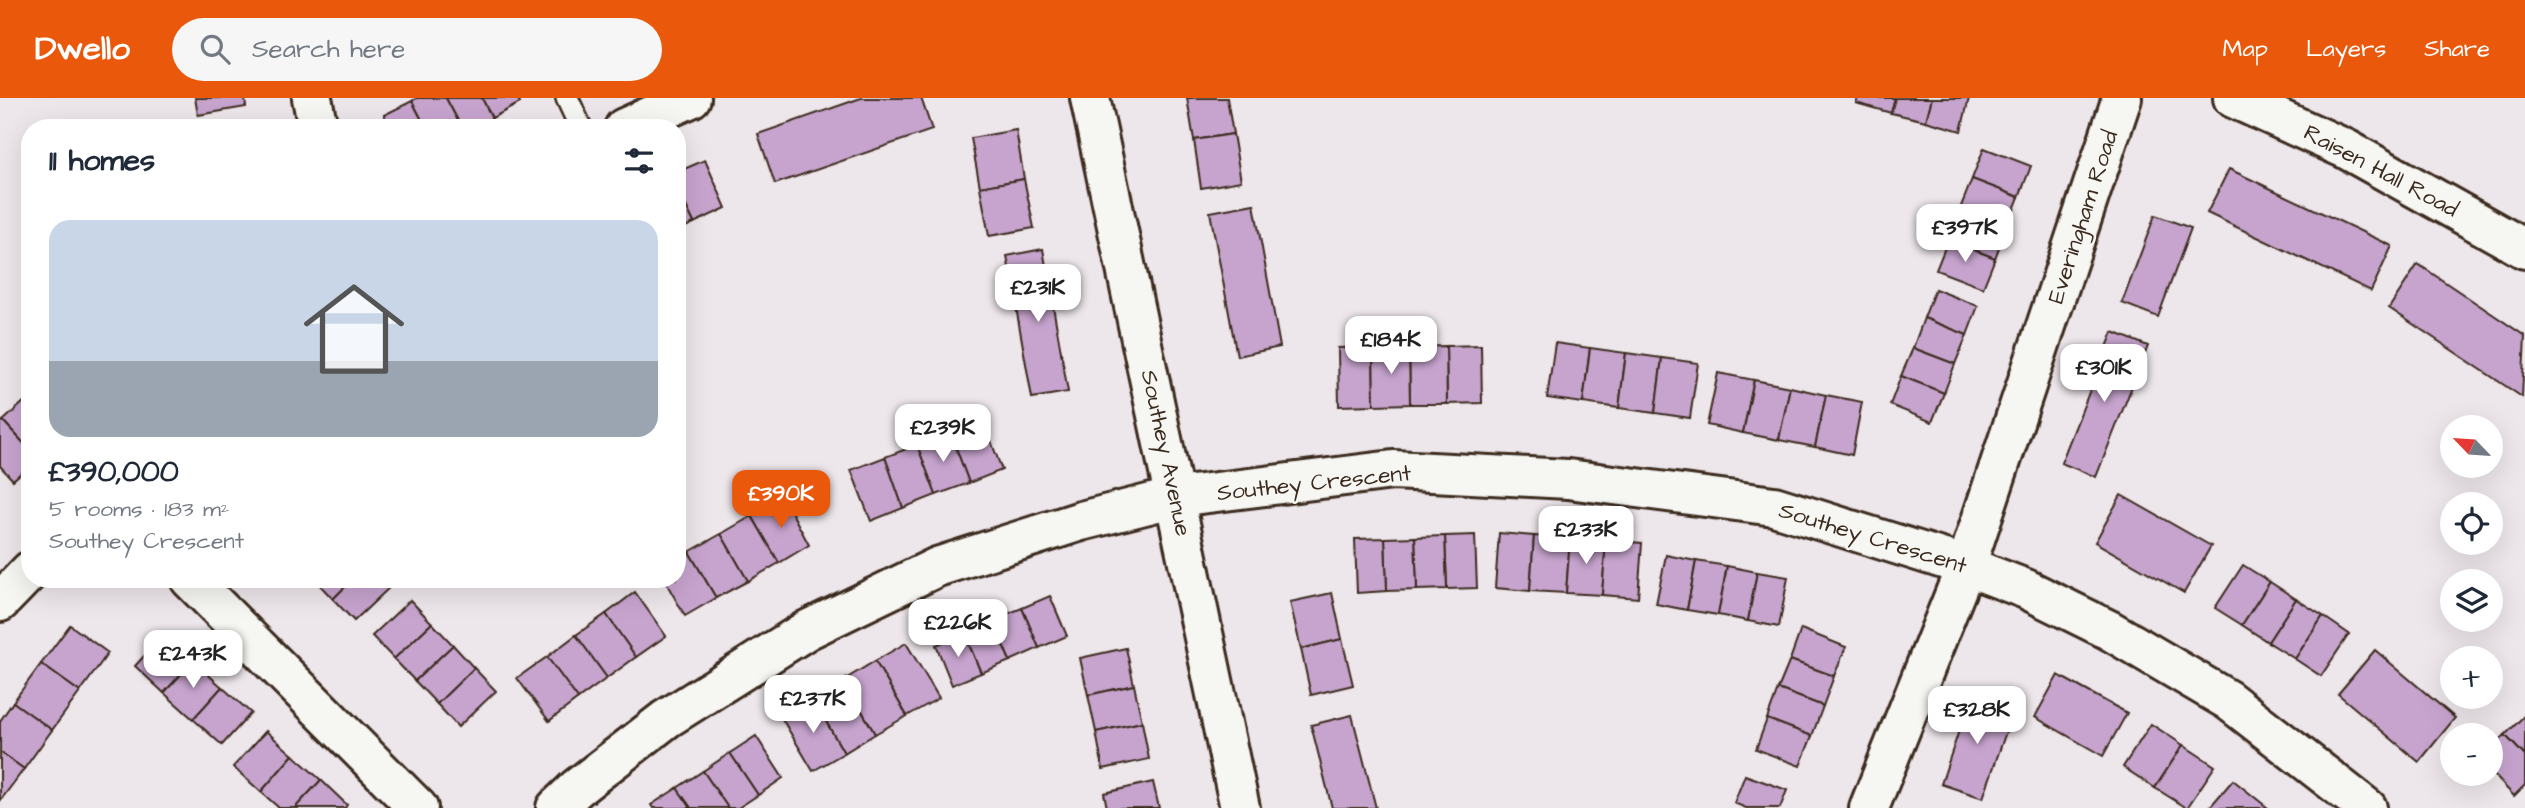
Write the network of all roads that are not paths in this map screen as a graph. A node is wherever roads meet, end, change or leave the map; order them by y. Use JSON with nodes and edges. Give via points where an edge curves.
{"nodes":[{"id":1,"x":312,"y":98,"type":"edge"},
{"id":2,"x":567,"y":98,"type":"edge"},
{"id":3,"x":691,"y":98,"type":"edge"},
{"id":4,"x":1090,"y":98,"type":"edge"},
{"id":5,"x":2122,"y":98,"type":"edge"},
{"id":6,"x":2233,"y":98,"type":"edge"},
{"id":7,"x":316,"y":119,"type":"edge"},
{"id":8,"x":577,"y":119,"type":"edge"},
{"id":9,"x":644,"y":119,"type":"edge"},
{"id":10,"x":2525,"y":249,"type":"edge"},
{"id":11,"x":1176,"y":497,"type":"junction"},
{"id":12,"x":1966,"y":566,"type":"junction"},
{"id":13,"x":21,"y":580,"type":"edge"},
{"id":14,"x":199,"y":588,"type":"edge"},
{"id":15,"x":0,"y":602,"type":"edge"},
{"id":16,"x":418,"y":808,"type":"edge"},
{"id":17,"x":556,"y":808,"type":"edge"},
{"id":18,"x":1240,"y":808,"type":"edge"},
{"id":19,"x":1869,"y":808,"type":"edge"},
{"id":20,"x":2367,"y":808,"type":"edge"}],
"edges":[{"from":1,"to":7,"type":"street"},
{"from":2,"to":8,"type":"lane"},
{"from":3,"to":9,"type":"street"},
{"from":4,"to":11,"type":"street","name":"Southey Avenue"},
{"from":5,"to":12,"type":"street","name":"Everingham Road"},
{"from":6,"to":10,"type":"street","name":"Raisen Hall Road","via":[[2346,149]]},
{"from":11,"to":12,"type":"street","name":"Southey Crescent","via":[[1393,470],[1568,479],[1774,506]]},
{"from":11,"to":17,"type":"street","name":"Southey Crescent","via":[[1081,521],[937,567],[807,629],[666,719]]},
{"from":11,"to":18,"type":"street","name":"Southey Avenue"},
{"from":12,"to":19,"type":"street","name":"Everingham Road"},
{"from":12,"to":20,"type":"street","name":"Southey Crescent","via":[[2026,589],[2109,630],[2228,700]]},
{"from":13,"to":15,"type":"street"},
{"from":14,"to":16,"type":"street"}]}
